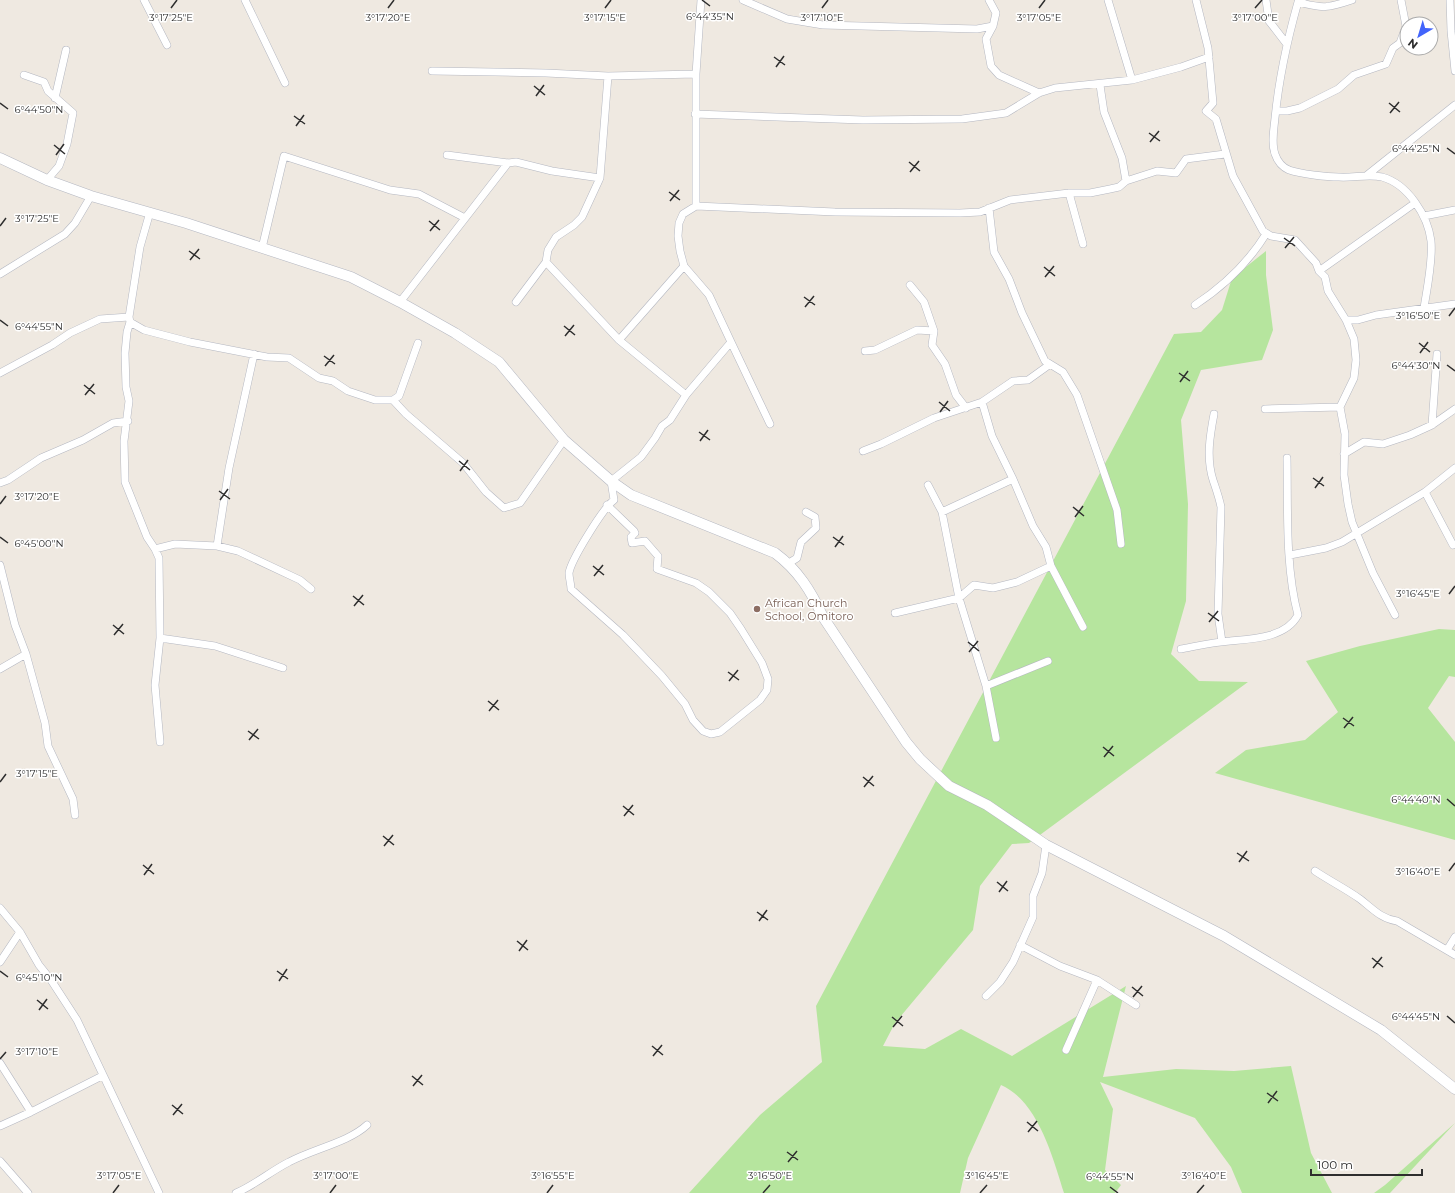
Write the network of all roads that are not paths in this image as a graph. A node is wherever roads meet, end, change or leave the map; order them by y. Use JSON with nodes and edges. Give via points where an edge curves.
{"nodes":[{"id":1,"x":144,"y":0,"type":"edge"},
{"id":2,"x":244,"y":0,"type":"edge"},
{"id":3,"x":701,"y":0,"type":"edge"},
{"id":4,"x":743,"y":0,"type":"edge"},
{"id":5,"x":989,"y":0,"type":"edge"},
{"id":6,"x":1108,"y":0,"type":"edge"},
{"id":7,"x":1196,"y":0,"type":"edge"},
{"id":8,"x":1266,"y":0,"type":"edge"},
{"id":9,"x":1352,"y":0,"type":"edge"},
{"id":10,"x":1401,"y":0,"type":"edge"},
{"id":11,"x":1450,"y":0,"type":"edge"},
{"id":12,"x":1300,"y":1,"type":"edge"},
{"id":13,"x":1453,"y":17,"type":"edge"},
{"id":14,"x":993,"y":26,"type":"junction"},
{"id":15,"x":1286,"y":43,"type":"junction"},
{"id":16,"x":167,"y":45,"type":"dead end"},
{"id":17,"x":66,"y":50,"type":"dead end"},
{"id":18,"x":1209,"y":57,"type":"junction"},
{"id":19,"x":432,"y":71,"type":"dead end"},
{"id":20,"x":1455,"y":71,"type":"edge"},
{"id":21,"x":696,"y":74,"type":"junction"},
{"id":22,"x":24,"y":75,"type":"dead end"},
{"id":23,"x":608,"y":76,"type":"junction"},
{"id":24,"x":1132,"y":80,"type":"junction"},
{"id":25,"x":285,"y":83,"type":"dead end"},
{"id":26,"x":1100,"y":85,"type":"junction"},
{"id":27,"x":1027,"y":87,"type":"junction"},
{"id":28,"x":1038,"y":94,"type":"junction"},
{"id":29,"x":55,"y":98,"type":"junction"},
{"id":30,"x":1026,"y":101,"type":"junction"},
{"id":31,"x":1455,"y":105,"type":"edge"},
{"id":32,"x":1276,"y":111,"type":"junction"},
{"id":33,"x":695,"y":114,"type":"junction"},
{"id":34,"x":1225,"y":154,"type":"junction"},
{"id":35,"x":447,"y":155,"type":"dead end"},
{"id":36,"x":0,"y":158,"type":"edge"},
{"id":37,"x":508,"y":163,"type":"junction"},
{"id":38,"x":1366,"y":176,"type":"junction"},
{"id":39,"x":600,"y":178,"type":"junction"},
{"id":40,"x":47,"y":180,"type":"junction"},
{"id":41,"x":1126,"y":181,"type":"junction"},
{"id":42,"x":1069,"y":193,"type":"junction"},
{"id":43,"x":91,"y":196,"type":"junction"},
{"id":44,"x":1415,"y":203,"type":"junction"},
{"id":45,"x":696,"y":206,"type":"junction"},
{"id":46,"x":989,"y":208,"type":"junction"},
{"id":47,"x":1455,"y":210,"type":"edge"},
{"id":48,"x":150,"y":212,"type":"junction"},
{"id":49,"x":1424,"y":216,"type":"junction"},
{"id":50,"x":466,"y":218,"type":"junction"},
{"id":51,"x":1266,"y":234,"type":"junction"},
{"id":52,"x":1083,"y":244,"type":"dead end"},
{"id":53,"x":262,"y":248,"type":"junction"},
{"id":54,"x":546,"y":262,"type":"junction"},
{"id":55,"x":684,"y":266,"type":"junction"},
{"id":56,"x":1319,"y":271,"type":"junction"},
{"id":57,"x":0,"y":274,"type":"edge"},
{"id":58,"x":910,"y":285,"type":"dead end"},
{"id":59,"x":400,"y":302,"type":"junction"},
{"id":60,"x":516,"y":302,"type":"dead end"},
{"id":61,"x":1455,"y":304,"type":"edge"},
{"id":62,"x":1195,"y":305,"type":"dead end"},
{"id":63,"x":1424,"y":308,"type":"junction"},
{"id":64,"x":130,"y":320,"type":"junction"},
{"id":65,"x":1346,"y":320,"type":"junction"},
{"id":66,"x":1358,"y":320,"type":"junction"},
{"id":67,"x":144,"y":330,"type":"junction"},
{"id":68,"x":934,"y":330,"type":"junction"},
{"id":69,"x":127,"y":332,"type":"junction"},
{"id":70,"x":1353,"y":336,"type":"junction"},
{"id":71,"x":619,"y":340,"type":"junction"},
{"id":72,"x":732,"y":342,"type":"junction"},
{"id":73,"x":418,"y":343,"type":"dead end"},
{"id":74,"x":865,"y":351,"type":"dead end"},
{"id":75,"x":254,"y":354,"type":"junction"},
{"id":76,"x":1436,"y":354,"type":"dead end"},
{"id":77,"x":1050,"y":365,"type":"junction"},
{"id":78,"x":0,"y":373,"type":"edge"},
{"id":79,"x":686,"y":395,"type":"junction"},
{"id":80,"x":394,"y":400,"type":"junction"},
{"id":81,"x":982,"y":402,"type":"junction"},
{"id":82,"x":1340,"y":407,"type":"junction"},
{"id":83,"x":966,"y":408,"type":"junction"},
{"id":84,"x":1455,"y":409,"type":"edge"},
{"id":85,"x":1265,"y":410,"type":"dead end"},
{"id":86,"x":1214,"y":414,"type":"dead end"},
{"id":87,"x":128,"y":421,"type":"junction"},
{"id":88,"x":770,"y":424,"type":"dead end"},
{"id":89,"x":1432,"y":425,"type":"junction"},
{"id":90,"x":564,"y":440,"type":"junction"},
{"id":91,"x":863,"y":451,"type":"dead end"},
{"id":92,"x":1344,"y":454,"type":"junction"},
{"id":93,"x":1287,"y":458,"type":"dead end"},
{"id":94,"x":1455,"y":468,"type":"edge"},
{"id":95,"x":1013,"y":479,"type":"junction"},
{"id":96,"x":611,"y":481,"type":"junction"},
{"id":97,"x":0,"y":483,"type":"edge"},
{"id":98,"x":928,"y":485,"type":"dead end"},
{"id":99,"x":1425,"y":492,"type":"junction"},
{"id":100,"x":607,"y":505,"type":"junction"},
{"id":101,"x":806,"y":512,"type":"dead end"},
{"id":102,"x":942,"y":512,"type":"junction"},
{"id":103,"x":1357,"y":533,"type":"junction"},
{"id":104,"x":1121,"y":544,"type":"dead end"},
{"id":105,"x":1453,"y":545,"type":"dead end"},
{"id":106,"x":217,"y":546,"type":"junction"},
{"id":107,"x":155,"y":549,"type":"junction"},
{"id":108,"x":1290,"y":556,"type":"junction"},
{"id":109,"x":789,"y":563,"type":"junction"},
{"id":110,"x":0,"y":565,"type":"edge"},
{"id":111,"x":1051,"y":566,"type":"junction"},
{"id":112,"x":1,"y":576,"type":"edge"},
{"id":113,"x":311,"y":589,"type":"dead end"},
{"id":114,"x":959,"y":598,"type":"junction"},
{"id":115,"x":895,"y":613,"type":"dead end"},
{"id":116,"x":1395,"y":615,"type":"dead end"},
{"id":117,"x":1083,"y":627,"type":"dead end"},
{"id":118,"x":160,"y":638,"type":"junction"},
{"id":119,"x":1222,"y":642,"type":"junction"},
{"id":120,"x":1181,"y":649,"type":"dead end"},
{"id":121,"x":26,"y":654,"type":"junction"},
{"id":122,"x":1048,"y":661,"type":"dead end"},
{"id":123,"x":283,"y":668,"type":"dead end"},
{"id":124,"x":0,"y":669,"type":"edge"},
{"id":125,"x":986,"y":686,"type":"junction"},
{"id":126,"x":996,"y":738,"type":"dead end"},
{"id":127,"x":160,"y":742,"type":"dead end"},
{"id":128,"x":75,"y":815,"type":"dead end"},
{"id":129,"x":1046,"y":845,"type":"junction"},
{"id":130,"x":1315,"y":872,"type":"dead end"},
{"id":131,"x":0,"y":908,"type":"edge"},
{"id":132,"x":20,"y":932,"type":"junction"},
{"id":133,"x":1455,"y":937,"type":"edge"},
{"id":134,"x":1020,"y":945,"type":"junction"},
{"id":135,"x":1447,"y":950,"type":"junction"},
{"id":136,"x":1455,"y":955,"type":"edge"},
{"id":137,"x":0,"y":962,"type":"edge"},
{"id":138,"x":1097,"y":980,"type":"junction"},
{"id":139,"x":986,"y":996,"type":"dead end"},
{"id":140,"x":1136,"y":1005,"type":"dead end"},
{"id":141,"x":1066,"y":1050,"type":"dead end"},
{"id":142,"x":0,"y":1062,"type":"edge"},
{"id":143,"x":102,"y":1076,"type":"junction"},
{"id":144,"x":1455,"y":1089,"type":"edge"},
{"id":145,"x":31,"y":1112,"type":"junction"},
{"id":146,"x":367,"y":1125,"type":"dead end"},
{"id":147,"x":0,"y":1126,"type":"edge"},
{"id":148,"x":0,"y":1161,"type":"edge"},
{"id":149,"x":28,"y":1193,"type":"edge"},
{"id":150,"x":159,"y":1193,"type":"edge"},
{"id":151,"x":236,"y":1193,"type":"edge"}],
"edges":[{"from":1,"to":16,"type":"street"},
{"from":2,"to":25,"type":"street"},
{"from":3,"to":21,"type":"street"},
{"from":4,"to":14,"type":"street","via":[[787,19],[823,24],[977,29]]},
{"from":5,"to":14,"type":"street","via":[[996,13]]},
{"from":6,"to":24,"type":"street"},
{"from":7,"to":18,"type":"street"},
{"from":8,"to":15,"type":"street","via":[[1269,21]]},
{"from":9,"to":12,"type":"street","via":[[1318,8]]},
{"from":10,"to":32,"type":"street","via":[[1406,26],[1400,43],[1393,48],[1386,64],[1354,76],[1338,89],[1300,108],[1287,112]]},
{"from":11,"to":13,"type":"street"},
{"from":12,"to":15,"type":"street"},
{"from":13,"to":20,"type":"street"},
{"from":14,"to":27,"type":"street","via":[[986,39],[991,66],[999,75]]},
{"from":15,"to":32,"type":"street"},
{"from":17,"to":29,"type":"street"},
{"from":18,"to":24,"type":"street"},
{"from":18,"to":34,"type":"street","via":[[1214,103],[1206,111],[1216,119]]},
{"from":19,"to":23,"type":"street"},
{"from":21,"to":23,"type":"street"},
{"from":21,"to":33,"type":"street"},
{"from":22,"to":29,"type":"street","via":[[44,82]]},
{"from":23,"to":39,"type":"street"},
{"from":24,"to":26,"type":"street"},
{"from":26,"to":28,"type":"street","via":[[1063,87]]},
{"from":26,"to":41,"type":"street","via":[[1104,112],[1122,158]]},
{"from":27,"to":28,"type":"street"},
{"from":27,"to":30,"type":"street"},
{"from":28,"to":30,"type":"street"},
{"from":29,"to":40,"type":"street","via":[[74,113],[59,166]]},
{"from":30,"to":33,"type":"street","via":[[1006,113],[962,119],[864,120]]},
{"from":31,"to":38,"type":"street"},
{"from":32,"to":38,"type":"street","via":[[1274,154],[1279,163],[1288,170],[1340,177]]},
{"from":33,"to":45,"type":"street"},
{"from":34,"to":41,"type":"street","via":[[1186,159],[1176,173],[1157,171]]},
{"from":34,"to":51,"type":"street","via":[[1233,176],[1259,226]]},
{"from":35,"to":37,"type":"street"},
{"from":36,"to":40,"type":"main road"},
{"from":37,"to":39,"type":"street","via":[[516,162],[552,171]]},
{"from":37,"to":50,"type":"street"},
{"from":38,"to":44,"type":"street","via":[[1382,177],[1394,183],[1409,194]]},
{"from":39,"to":54,"type":"street","via":[[582,217],[556,237],[548,250]]},
{"from":40,"to":43,"type":"main road"},
{"from":41,"to":42,"type":"street","via":[[1115,188],[1090,193]]},
{"from":42,"to":46,"type":"street","via":[[1010,200]]},
{"from":42,"to":52,"type":"street"},
{"from":43,"to":48,"type":"main road"},
{"from":43,"to":57,"type":"street","via":[[75,223],[65,234]]},
{"from":44,"to":49,"type":"street"},
{"from":44,"to":56,"type":"street"},
{"from":45,"to":46,"type":"street","via":[[919,214],[980,212]]},
{"from":45,"to":55,"type":"street","via":[[683,214],[678,223]]},
{"from":46,"to":77,"type":"street","via":[[994,252],[1009,279],[1038,347]]},
{"from":47,"to":49,"type":"street"},
{"from":48,"to":53,"type":"main road"},
{"from":48,"to":64,"type":"street","via":[[140,247]]},
{"from":49,"to":63,"type":"street","via":[[1431,242]]},
{"from":50,"to":53,"type":"street","via":[[419,194],[390,190],[284,156]]},
{"from":50,"to":59,"type":"street"},
{"from":51,"to":56,"type":"street","via":[[1295,240],[1316,263]]},
{"from":51,"to":62,"type":"street","via":[[1257,249],[1230,279]]},
{"from":53,"to":59,"type":"main road","via":[[351,277]]},
{"from":54,"to":60,"type":"street"},
{"from":54,"to":71,"type":"street"},
{"from":55,"to":71,"type":"street"},
{"from":55,"to":72,"type":"street","via":[[709,295]]},
{"from":56,"to":65,"type":"street","via":[[1325,277],[1328,291]]},
{"from":58,"to":68,"type":"street","via":[[924,302]]},
{"from":59,"to":90,"type":"main road","via":[[499,362]]},
{"from":61,"to":63,"type":"street"},
{"from":63,"to":66,"type":"street"},
{"from":64,"to":67,"type":"street"},
{"from":64,"to":69,"type":"street"},
{"from":64,"to":78,"type":"street","via":[[100,318]]},
{"from":65,"to":66,"type":"street"},
{"from":65,"to":70,"type":"street"},
{"from":66,"to":70,"type":"street"},
{"from":67,"to":69,"type":"street"},
{"from":67,"to":75,"type":"street"},
{"from":68,"to":74,"type":"street","via":[[916,330],[876,350]]},
{"from":68,"to":83,"type":"street","via":[[932,345],[945,364],[956,395]]},
{"from":69,"to":87,"type":"street","via":[[125,352]]},
{"from":70,"to":82,"type":"street","via":[[1356,348],[1354,378]]},
{"from":71,"to":79,"type":"street"},
{"from":72,"to":79,"type":"street"},
{"from":72,"to":88,"type":"street"},
{"from":73,"to":80,"type":"street","via":[[399,396]]},
{"from":75,"to":80,"type":"street","via":[[289,358],[319,378],[333,381],[348,391],[374,400]]},
{"from":75,"to":106,"type":"street","via":[[229,468]]},
{"from":76,"to":89,"type":"street"},
{"from":77,"to":81,"type":"street","via":[[1028,380],[1013,381]]},
{"from":77,"to":104,"type":"street","via":[[1063,372],[1077,395],[1117,510]]},
{"from":79,"to":96,"type":"street","via":[[641,457]]},
{"from":80,"to":90,"type":"street","via":[[406,414],[463,463],[486,492],[504,508],[520,503]]},
{"from":81,"to":83,"type":"street"},
{"from":81,"to":95,"type":"street","via":[[992,436]]},
{"from":82,"to":85,"type":"street"},
{"from":82,"to":92,"type":"street","via":[[1345,434]]},
{"from":83,"to":91,"type":"street","via":[[934,418]]},
{"from":84,"to":89,"type":"street"},
{"from":86,"to":119,"type":"street","via":[[1209,456],[1221,507],[1218,614]]},
{"from":87,"to":97,"type":"street","via":[[113,423],[83,440],[40,458]]},
{"from":87,"to":107,"type":"street","via":[[124,441],[125,482],[147,537]]},
{"from":89,"to":92,"type":"street","via":[[1383,444],[1364,442]]},
{"from":90,"to":96,"type":"main road"},
{"from":92,"to":103,"type":"street","via":[[1348,504]]},
{"from":93,"to":108,"type":"street"},
{"from":94,"to":99,"type":"street"},
{"from":95,"to":102,"type":"street"},
{"from":95,"to":111,"type":"street","via":[[1033,526],[1046,547]]},
{"from":96,"to":100,"type":"street","via":[[614,500]]},
{"from":96,"to":109,"type":"main road","via":[[631,495],[775,553]]},
{"from":98,"to":102,"type":"street"},
{"from":99,"to":103,"type":"street"},
{"from":99,"to":105,"type":"street"},
{"from":100,"to":100,"type":"street","via":[[569,573],[571,589],[623,635],[662,676],[703,731],[711,734],[720,732],[748,712],[767,690],[768,679],[762,663],[730,613],[696,583],[657,569],[658,556],[645,541],[632,543],[634,531]]},
{"from":101,"to":109,"type":"street","via":[[815,517],[816,528],[801,542],[797,558]]},
{"from":102,"to":114,"type":"street"},
{"from":103,"to":108,"type":"street","via":[[1326,548]]},
{"from":103,"to":116,"type":"street","via":[[1373,573]]},
{"from":106,"to":107,"type":"street","via":[[175,544]]},
{"from":106,"to":113,"type":"street","via":[[247,553],[267,566],[300,580]]},
{"from":107,"to":118,"type":"street","via":[[159,558]]},
{"from":108,"to":119,"type":"street","via":[[1293,596],[1298,615],[1296,620],[1257,639]]},
{"from":109,"to":129,"type":"main road","via":[[814,596],[822,617],[920,759],[949,786],[987,805]]},
{"from":110,"to":112,"type":"street"},
{"from":111,"to":114,"type":"street","via":[[1017,582],[993,588],[974,585]]},
{"from":111,"to":117,"type":"street"},
{"from":112,"to":121,"type":"street"},
{"from":114,"to":115,"type":"street"},
{"from":114,"to":125,"type":"street"},
{"from":118,"to":123,"type":"street","via":[[215,646]]},
{"from":118,"to":127,"type":"street","via":[[155,685]]},
{"from":119,"to":120,"type":"street"},
{"from":121,"to":124,"type":"street"},
{"from":121,"to":128,"type":"street","via":[[45,723],[48,746],[73,799]]},
{"from":122,"to":125,"type":"street"},
{"from":125,"to":126,"type":"street"},
{"from":129,"to":134,"type":"street","via":[[1042,873],[1032,896],[1033,917]]},
{"from":129,"to":144,"type":"main road","via":[[1224,936],[1381,1030]]},
{"from":130,"to":135,"type":"street","via":[[1370,908]]},
{"from":131,"to":132,"type":"street"},
{"from":132,"to":137,"type":"street"},
{"from":132,"to":143,"type":"street","via":[[77,1020]]},
{"from":133,"to":135,"type":"street"},
{"from":134,"to":138,"type":"street","via":[[1060,966]]},
{"from":134,"to":139,"type":"street","via":[[1000,982]]},
{"from":135,"to":136,"type":"street"},
{"from":138,"to":140,"type":"street"},
{"from":138,"to":141,"type":"street"},
{"from":142,"to":145,"type":"street"},
{"from":143,"to":145,"type":"street"},
{"from":143,"to":150,"type":"street"},
{"from":145,"to":147,"type":"street"},
{"from":146,"to":151,"type":"street","via":[[358,1134],[290,1161]]},
{"from":148,"to":149,"type":"street"}]}
